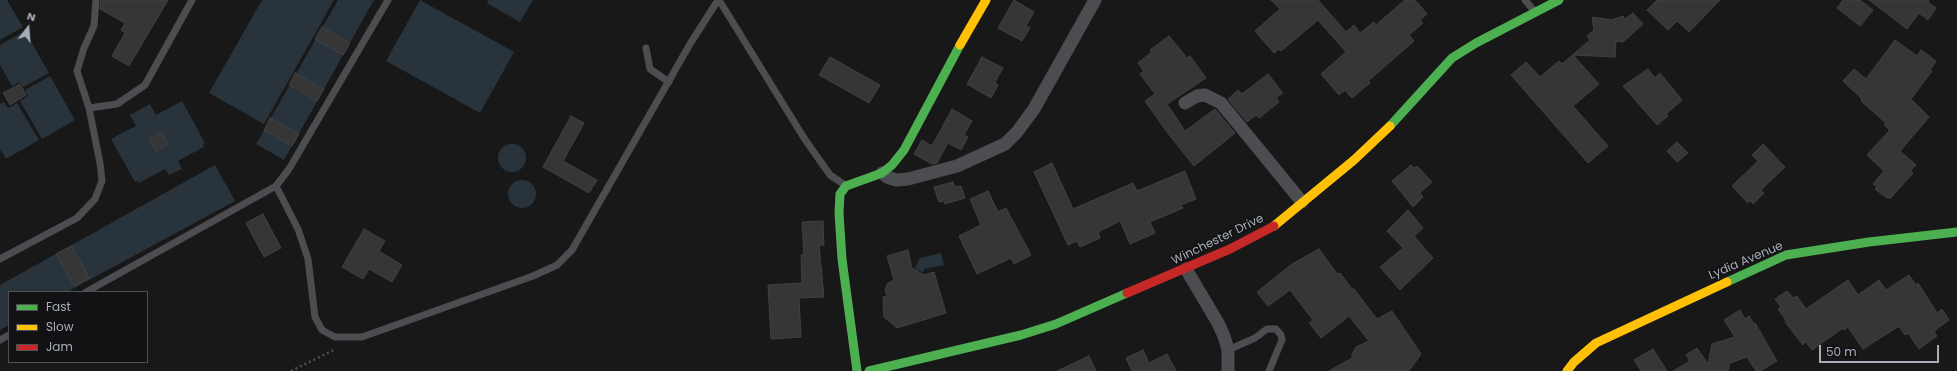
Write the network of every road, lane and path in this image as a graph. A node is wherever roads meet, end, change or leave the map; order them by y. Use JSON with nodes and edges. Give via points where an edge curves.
{"nodes":[{"id":1,"x":96,"y":0,"type":"edge"},
{"id":2,"x":192,"y":0,"type":"edge"},
{"id":3,"x":388,"y":0,"type":"edge"},
{"id":4,"x":718,"y":0,"type":"edge"},
{"id":5,"x":986,"y":0,"type":"edge"},
{"id":6,"x":1095,"y":0,"type":"edge"},
{"id":7,"x":1525,"y":0,"type":"edge"},
{"id":8,"x":1559,"y":0,"type":"edge"},
{"id":9,"x":1535,"y":12,"type":"junction"},
{"id":10,"x":646,"y":48,"type":"dead end"},
{"id":11,"x":669,"y":82,"type":"junction"},
{"id":12,"x":1185,"y":103,"type":"dead end"},
{"id":13,"x":89,"y":108,"type":"junction"},
{"id":14,"x":882,"y":173,"type":"junction"},
{"id":15,"x":276,"y":186,"type":"junction"},
{"id":16,"x":846,"y":186,"type":"junction"},
{"id":17,"x":1302,"y":202,"type":"junction"},
{"id":18,"x":1957,"y":232,"type":"edge"},
{"id":19,"x":0,"y":259,"type":"edge"},
{"id":20,"x":1186,"y":269,"type":"junction"},
{"id":21,"x":88,"y":291,"type":"edge"},
{"id":22,"x":362,"y":337,"type":"junction"},
{"id":23,"x":1228,"y":350,"type":"junction"},
{"id":24,"x":291,"y":371,"type":"edge"},
{"id":25,"x":857,"y":371,"type":"edge"},
{"id":26,"x":869,"y":371,"type":"edge"},
{"id":27,"x":1228,"y":371,"type":"edge"},
{"id":28,"x":1269,"y":371,"type":"edge"},
{"id":29,"x":1567,"y":371,"type":"edge"}],
"edges":[{"from":1,"to":13,"type":"lane","via":[[94,26],[77,71]]},
{"from":2,"to":13,"type":"lane","via":[[145,85],[117,104]]},
{"from":3,"to":15,"type":"lane","via":[[289,169]]},
{"from":4,"to":11,"type":"lane"},
{"from":4,"to":16,"type":"lane","via":[[804,138],[830,175]]},
{"from":5,"to":14,"type":"street","via":[[904,150]]},
{"from":6,"to":14,"type":"street","via":[[1034,109],[1005,144],[957,166],[908,179],[887,178]]},
{"from":7,"to":9,"type":"lane"},
{"from":8,"to":9,"type":"street","name":"Winchester Drive"},
{"from":9,"to":17,"type":"street","name":"Winchester Drive","via":[[1476,42],[1452,58],[1382,134]]},
{"from":10,"to":11,"type":"lane","via":[[650,69]]},
{"from":11,"to":22,"type":"lane","via":[[572,250],[557,265],[533,276]]},
{"from":12,"to":17,"type":"street","via":[[1197,96],[1205,95],[1221,103]]},
{"from":13,"to":19,"type":"lane","via":[[102,181],[95,199],[77,218]]},
{"from":14,"to":16,"type":"street"},
{"from":15,"to":21,"type":"lane"},
{"from":15,"to":22,"type":"lane","via":[[298,229],[308,259],[315,317],[322,330],[335,337]]},
{"from":16,"to":25,"type":"street","via":[[840,194],[839,220]]},
{"from":17,"to":20,"type":"street","name":"Winchester Drive","via":[[1273,227]]},
{"from":18,"to":29,"type":"street","name":"Lydia Avenue","via":[[1786,255],[1596,343]]},
{"from":20,"to":23,"type":"street","via":[[1218,323]]},
{"from":20,"to":26,"type":"street","name":"Winchester Drive","via":[[1056,324]]},
{"from":22,"to":24,"type":"path"},
{"from":23,"to":27,"type":"street"},
{"from":23,"to":28,"type":"lane","via":[[1255,338],[1267,329],[1276,329],[1282,340]]}]}
